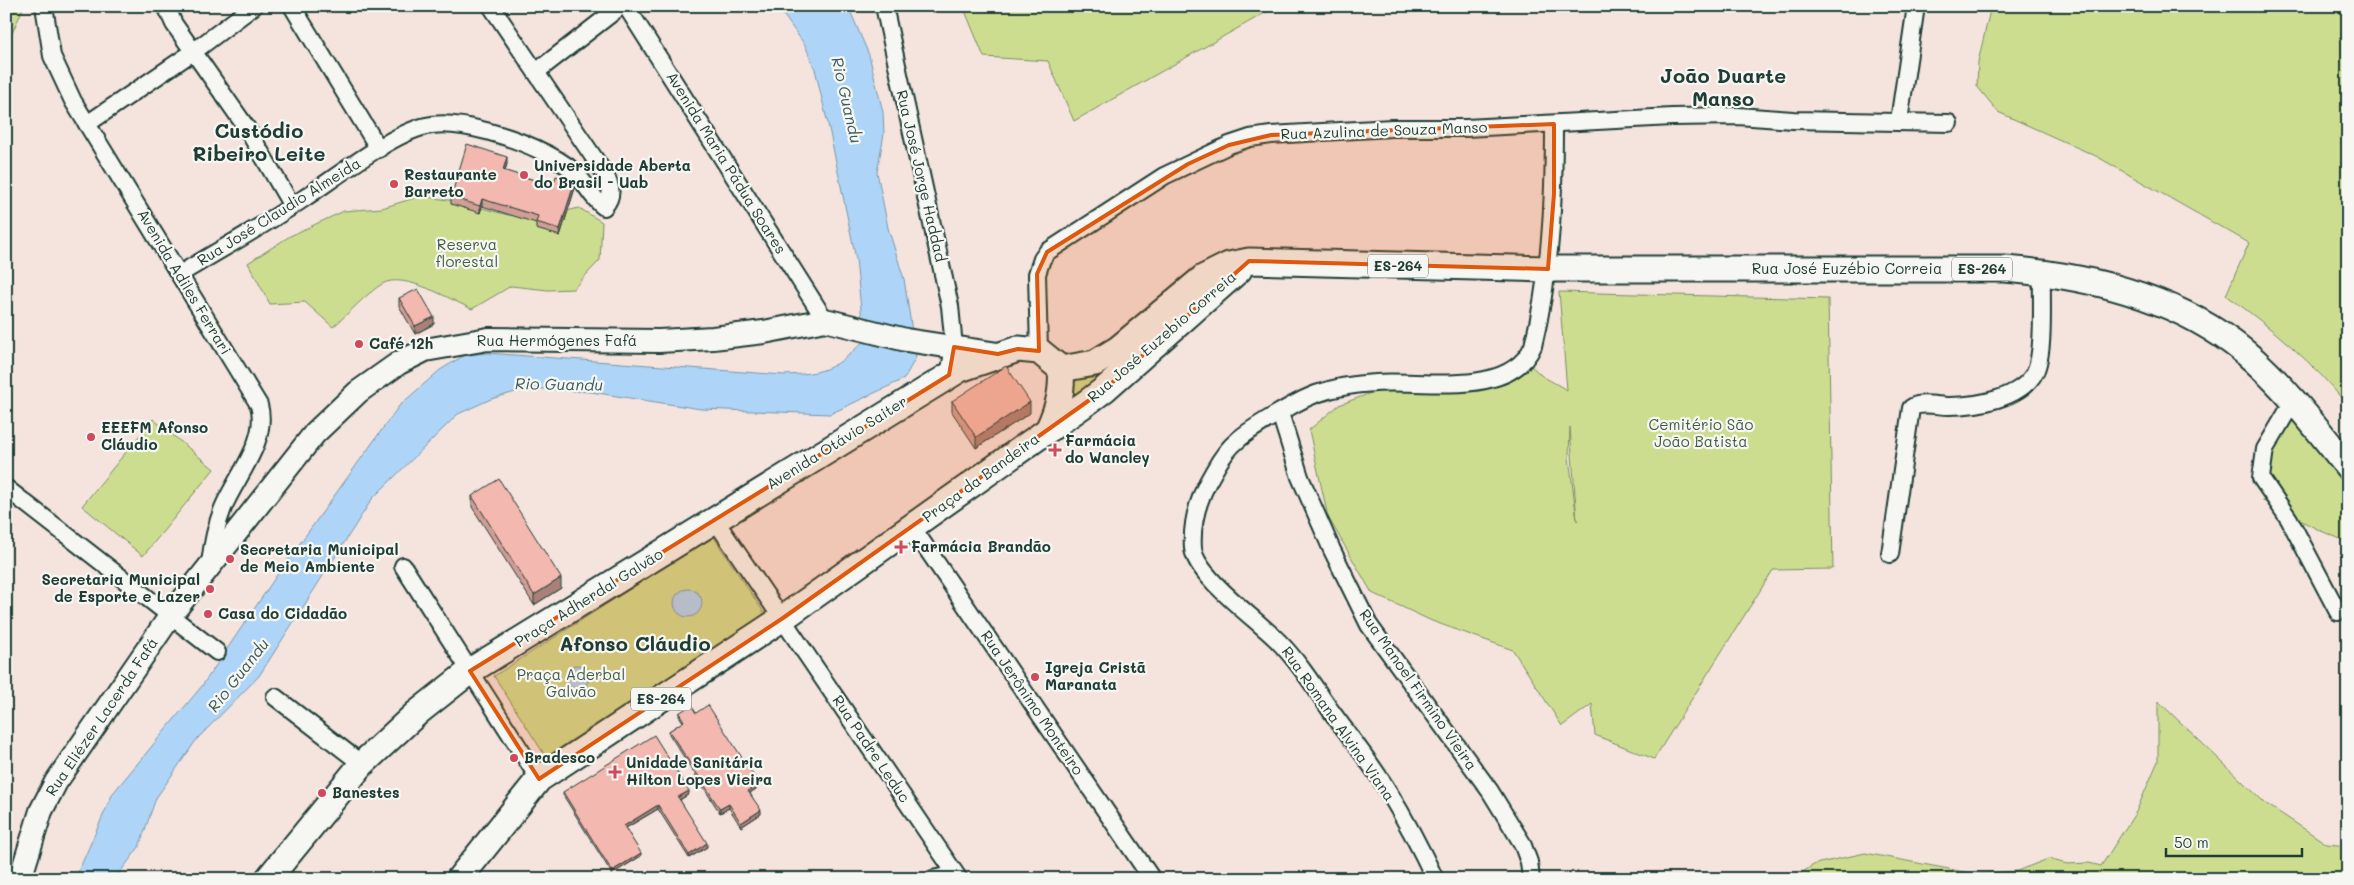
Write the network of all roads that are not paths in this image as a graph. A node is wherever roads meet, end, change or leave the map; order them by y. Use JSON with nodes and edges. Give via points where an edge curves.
{"nodes":[{"id":1,"x":44,"y":6,"type":"edge"},
{"id":2,"x":166,"y":6,"type":"edge"},
{"id":3,"x":254,"y":6,"type":"edge"},
{"id":4,"x":292,"y":6,"type":"edge"},
{"id":5,"x":492,"y":6,"type":"edge"},
{"id":6,"x":621,"y":6,"type":"edge"},
{"id":7,"x":626,"y":6,"type":"edge"},
{"id":8,"x":884,"y":6,"type":"edge"},
{"id":9,"x":1916,"y":6,"type":"edge"},
{"id":10,"x":194,"y":52,"type":"junction"},
{"id":11,"x":536,"y":72,"type":"junction"},
{"id":12,"x":1899,"y":121,"type":"junction"},
{"id":13,"x":1949,"y":123,"type":"dead end"},
{"id":14,"x":87,"y":124,"type":"junction"},
{"id":15,"x":1554,"y":124,"type":"junction"},
{"id":16,"x":379,"y":149,"type":"junction"},
{"id":17,"x":292,"y":206,"type":"junction"},
{"id":18,"x":1249,"y":261,"type":"junction"},
{"id":19,"x":1548,"y":269,"type":"junction"},
{"id":20,"x":2042,"y":272,"type":"junction"},
{"id":21,"x":180,"y":274,"type":"junction"},
{"id":22,"x":825,"y":320,"type":"junction"},
{"id":23,"x":1039,"y":351,"type":"junction"},
{"id":24,"x":954,"y":364,"type":"junction"},
{"id":25,"x":1061,"y":369,"type":"junction"},
{"id":26,"x":2294,"y":400,"type":"junction"},
{"id":27,"x":1280,"y":413,"type":"junction"},
{"id":28,"x":1049,"y":428,"type":"junction"},
{"id":29,"x":2348,"y":467,"type":"edge"},
{"id":30,"x":6,"y":488,"type":"edge"},
{"id":31,"x":715,"y":520,"type":"junction"},
{"id":32,"x":912,"y":527,"type":"junction"},
{"id":33,"x":1890,"y":554,"type":"dead end"},
{"id":34,"x":210,"y":564,"type":"junction"},
{"id":35,"x":403,"y":566,"type":"dead end"},
{"id":36,"x":2338,"y":612,"type":"dead end"},
{"id":37,"x":171,"y":615,"type":"junction"},
{"id":38,"x":783,"y":618,"type":"junction"},
{"id":39,"x":217,"y":652,"type":"dead end"},
{"id":40,"x":470,"y":671,"type":"junction"},
{"id":41,"x":274,"y":697,"type":"dead end"},
{"id":42,"x":362,"y":764,"type":"junction"},
{"id":43,"x":539,"y":779,"type":"junction"},
{"id":44,"x":278,"y":875,"type":"edge"},
{"id":45,"x":957,"y":876,"type":"edge"},
{"id":46,"x":20,"y":879,"type":"edge"},
{"id":47,"x":459,"y":879,"type":"edge"},
{"id":48,"x":933,"y":879,"type":"edge"},
{"id":49,"x":1152,"y":879,"type":"edge"},
{"id":50,"x":1435,"y":879,"type":"edge"},
{"id":51,"x":1531,"y":879,"type":"edge"}],
"edges":[{"from":1,"to":14,"type":"street","name":"Avenida Adiles Ferrari","via":[[52,56]]},
{"from":2,"to":10,"type":"street","via":[[174,24]]},
{"from":3,"to":10,"type":"street"},
{"from":4,"to":16,"type":"street"},
{"from":5,"to":11,"type":"street"},
{"from":6,"to":11,"type":"street"},
{"from":7,"to":22,"type":"street","name":"Avenida Maria Pádua Soares"},
{"from":8,"to":24,"type":"street","name":"Rua José Jorge Haddad","via":[[950,306]]},
{"from":9,"to":12,"type":"street"},
{"from":10,"to":14,"type":"street"},
{"from":10,"to":17,"type":"street","via":[[246,127]]},
{"from":11,"to":16,"type":"street","name":"Rua José Claudio Almeida","via":[[611,186],[611,196],[604,207],[566,164],[522,143],[479,131],[449,124],[427,126],[408,132]]},
{"from":12,"to":13,"type":"street","name":"Rua Azulina de Souza Manso"},
{"from":12,"to":15,"type":"street","name":"Rua Azulina de Souza Manso","via":[[1738,116]]},
{"from":14,"to":21,"type":"street","name":"Avenida Adiles Ferrari"},
{"from":15,"to":19,"type":"street","name":"Rua Romana Alvina Viana","via":[[1554,194]]},
{"from":15,"to":23,"type":"street","name":"Rua Azulina de Souza Manso","via":[[1332,130],[1250,138],[1229,145],[1164,176],[1047,252],[1037,274]]},
{"from":16,"to":17,"type":"street","name":"Rua José Claudio Almeida"},
{"from":17,"to":21,"type":"street","name":"Rua José Claudio Almeida"},
{"from":18,"to":19,"type":"main road","name":"Rua José Euzebio Correia","number":"ES-264"},
{"from":18,"to":25,"type":"main road","name":"Rua José Euzebio Correia","number":"ES-264","via":[[1230,265],[1204,278],[1118,349],[1095,363]]},
{"from":18,"to":28,"type":"main road","name":"Rua José Euzebio Correia","number":"ES-264","via":[[1105,389]]},
{"from":19,"to":20,"type":"main road","name":"Rua José Euzébio Correia","number":"ES-264","via":[[1939,268]]},
{"from":19,"to":27,"type":"street","name":"Rua Romana Alvina Viana","via":[[1533,346],[1529,355],[1510,372],[1494,378],[1462,382],[1373,383],[1315,394]]},
{"from":20,"to":26,"type":"main road","name":"Rua José Euzébio Correia","number":"ES-264","via":[[2086,279],[2172,309],[2199,322],[2253,360]]},
{"from":20,"to":33,"type":"street","via":[[2040,357],[2027,382],[1990,402],[1961,406],[1918,404],[1911,408]]},
{"from":21,"to":34,"type":"street","name":"Avenida Adiles Ferrari","via":[[256,399],[261,413],[252,451],[223,508]]},
{"from":22,"to":24,"type":"street","name":"Rua Hermógenes Fafá","via":[[906,340]]},
{"from":22,"to":34,"type":"street","name":"Rua Hermógenes Fafá","via":[[713,338],[659,341],[488,339],[425,350],[399,363],[358,392],[315,434]]},
{"from":23,"to":24,"type":"main road","via":[[1018,349]]},
{"from":23,"to":25,"type":"main road"},
{"from":24,"to":31,"type":"main road","name":"Avenida Otávio Saiter"},
{"from":25,"to":28,"type":"main road","via":[[1060,400]]},
{"from":26,"to":29,"type":"main road","name":"Rua José Euzébio Correia","number":"ES-264"},
{"from":26,"to":36,"type":"street","via":[[2265,449],[2261,478],[2289,519]]},
{"from":27,"to":50,"type":"street","name":"Rua Romana Alvina Viana","via":[[1238,440],[1221,459],[1208,480],[1196,512],[1193,551],[1196,560],[1215,583],[1280,643],[1302,670],[1388,791]]},
{"from":27,"to":51,"type":"street","name":"Rua Manoel Firmino Vieira","via":[[1300,477],[1369,625],[1490,791],[1522,843]]},
{"from":28,"to":32,"type":"main road","name":"Praça da Bandeira","number":"ES-264"},
{"from":30,"to":37,"type":"street"},
{"from":31,"to":38,"type":"street"},
{"from":31,"to":40,"type":"main road","name":"Praça Adherdal Galvão"},
{"from":32,"to":38,"type":"main road","number":"ES-264"},
{"from":32,"to":49,"type":"street","name":"Rua Jerônimo Monteiro"},
{"from":34,"to":37,"type":"street","name":"Rua Hermógenes Fafá"},
{"from":35,"to":40,"type":"street"},
{"from":37,"to":39,"type":"street"},
{"from":37,"to":46,"type":"street","name":"Rua Eliézer Lacerda Fafá","via":[[56,782],[41,811]]},
{"from":38,"to":43,"type":"main road","number":"ES-264"},
{"from":38,"to":45,"type":"street","name":"Rua Padre Leduc"},
{"from":40,"to":42,"type":"main road","name":"Praça Adherdal Galvão","via":[[417,713]]},
{"from":40,"to":43,"type":"street"},
{"from":41,"to":42,"type":"street"},
{"from":42,"to":44,"type":"main road","name":"Praça Adherdal Galvão"},
{"from":43,"to":47,"type":"main road","number":"ES-264"},
{"from":45,"to":48,"type":"street"}]}
